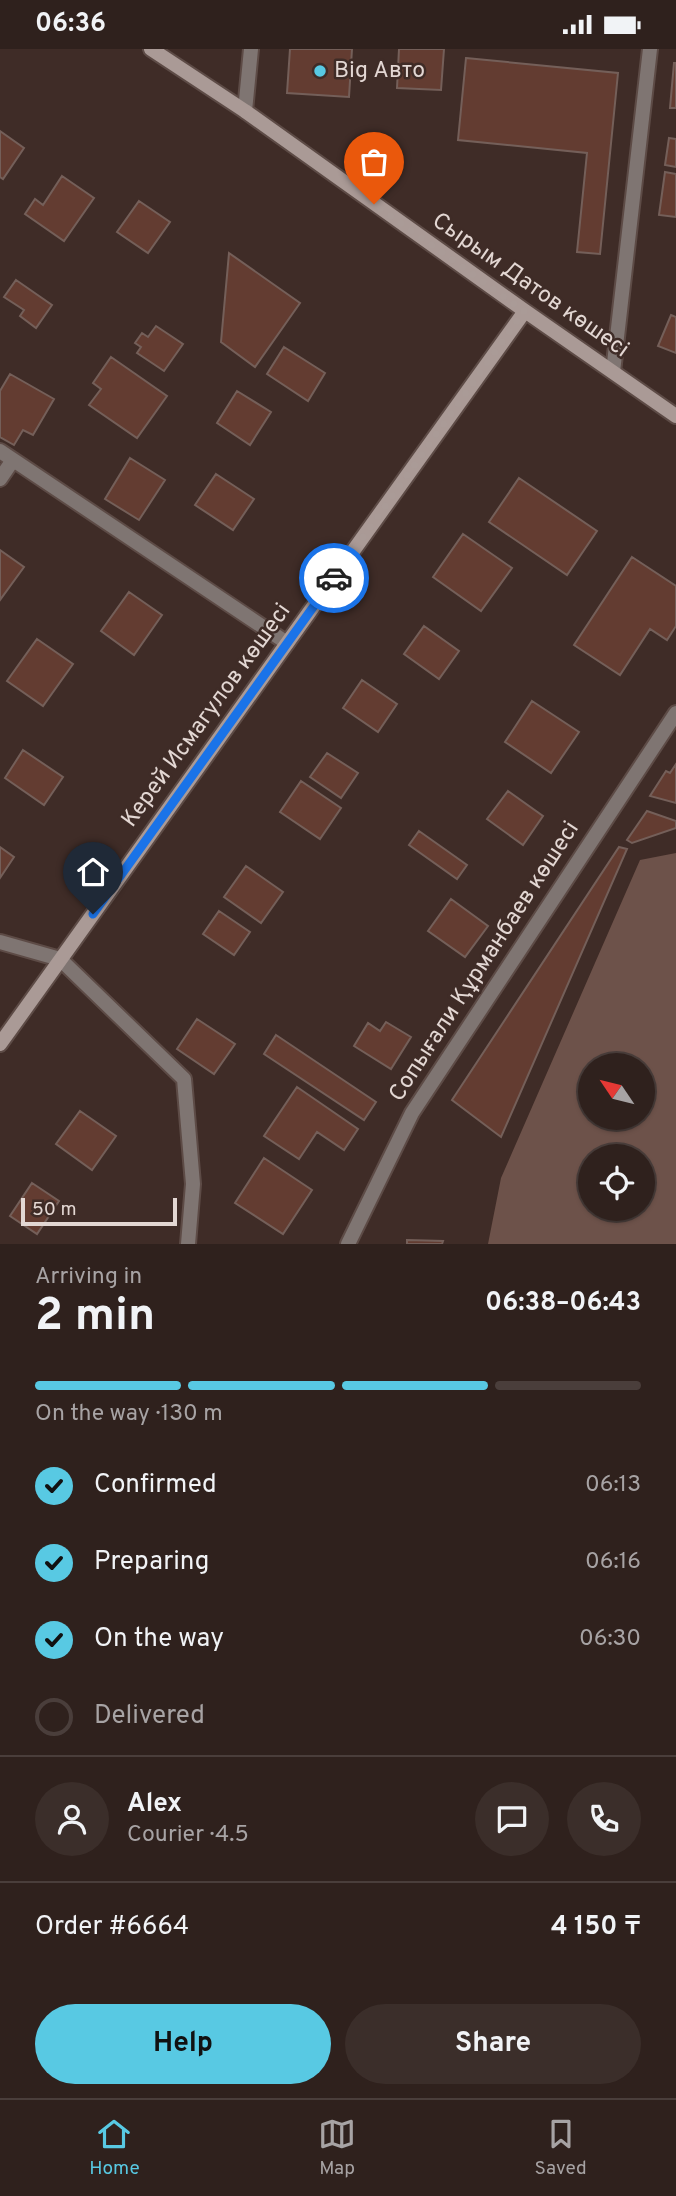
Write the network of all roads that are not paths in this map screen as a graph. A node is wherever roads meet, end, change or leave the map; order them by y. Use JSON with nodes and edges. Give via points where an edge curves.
{"nodes":[{"id":1,"x":151,"y":49,"type":"edge"},
{"id":2,"x":251,"y":49,"type":"edge"},
{"id":3,"x":650,"y":49,"type":"edge"},
{"id":4,"x":245,"y":111,"type":"junction"},
{"id":5,"x":524,"y":311,"type":"junction"},
{"id":6,"x":612,"y":372,"type":"junction"},
{"id":7,"x":676,"y":416,"type":"edge"},
{"id":8,"x":6,"y":456,"type":"edge"},
{"id":9,"x":0,"y":479,"type":"edge"},
{"id":10,"x":288,"y":643,"type":"junction"},
{"id":11,"x":676,"y":713,"type":"edge"},
{"id":12,"x":0,"y":942,"type":"edge"},
{"id":13,"x":60,"y":959,"type":"junction"},
{"id":14,"x":0,"y":1044,"type":"edge"},
{"id":15,"x":188,"y":1244,"type":"edge"},
{"id":16,"x":348,"y":1244,"type":"edge"}],
"edges":[{"from":1,"to":4,"type":"street","name":"Сырым Датов көшесі"},
{"from":2,"to":4,"type":"street"},
{"from":3,"to":6,"type":"street"},
{"from":4,"to":5,"type":"street","name":"Сырым Датов көшесі"},
{"from":5,"to":6,"type":"street","name":"Сырым Датов көшесі"},
{"from":5,"to":10,"type":"street","name":"Керей Исмагулов көшесі"},
{"from":6,"to":7,"type":"street","name":"Сырым Датов көшесі"},
{"from":8,"to":9,"type":"street"},
{"from":8,"to":10,"type":"street"},
{"from":10,"to":13,"type":"street","name":"Керей Исмагулов көшесі"},
{"from":11,"to":16,"type":"street","name":"Сопығали Құрманбаев көшесі","via":[[412,1113]]},
{"from":12,"to":13,"type":"street"},
{"from":13,"to":14,"type":"street","name":"Керей Исмагулов көшесі"},
{"from":13,"to":15,"type":"street","via":[[184,1079],[193,1184]]}]}
